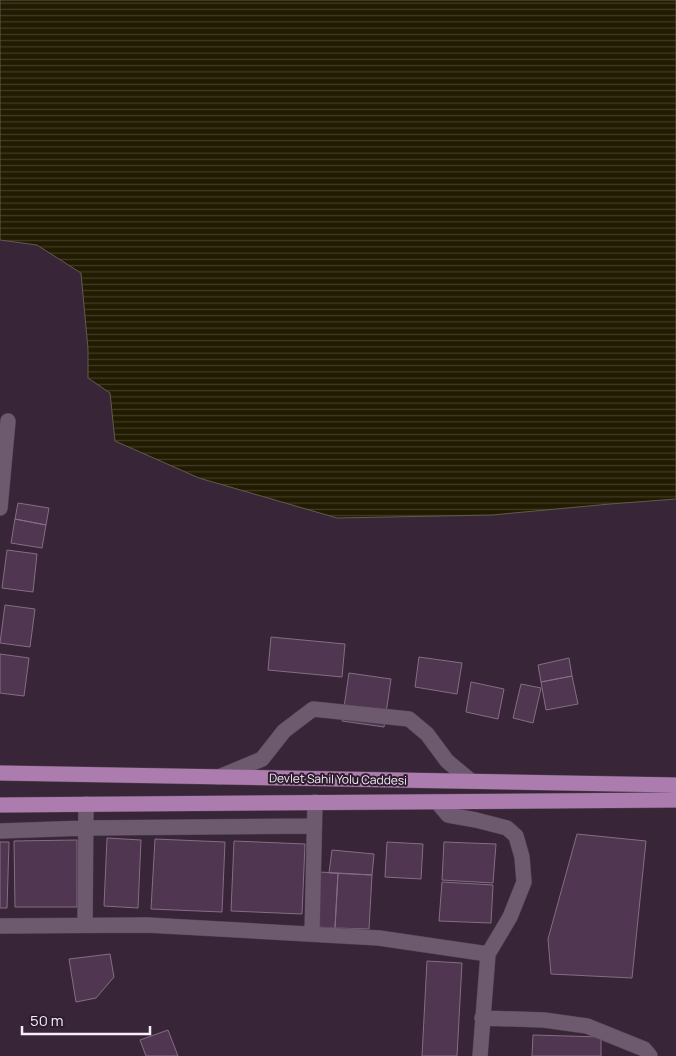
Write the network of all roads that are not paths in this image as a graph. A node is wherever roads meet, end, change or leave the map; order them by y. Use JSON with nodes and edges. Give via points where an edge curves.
{"nodes":[{"id":1,"x":8,"y":421,"type":"dead end"},
{"id":2,"x":0,"y":508,"type":"edge"},
{"id":3,"x":0,"y":773,"type":"edge"},
{"id":4,"x":219,"y":777,"type":"junction"},
{"id":5,"x":471,"y":781,"type":"junction"},
{"id":6,"x":676,"y":784,"type":"edge"},
{"id":7,"x":676,"y":800,"type":"edge"},
{"id":8,"x":315,"y":802,"type":"junction"},
{"id":9,"x":438,"y":802,"type":"junction"},
{"id":10,"x":86,"y":804,"type":"junction"},
{"id":11,"x":0,"y":805,"type":"edge"},
{"id":12,"x":314,"y":826,"type":"junction"},
{"id":13,"x":86,"y":828,"type":"junction"},
{"id":14,"x":0,"y":831,"type":"edge"},
{"id":15,"x":0,"y":926,"type":"edge"},
{"id":16,"x":85,"y":926,"type":"junction"},
{"id":17,"x":312,"y":934,"type":"junction"},
{"id":18,"x":488,"y":954,"type":"junction"},
{"id":19,"x":482,"y":1018,"type":"junction"},
{"id":20,"x":480,"y":1056,"type":"edge"},
{"id":21,"x":650,"y":1056,"type":"edge"}],
"edges":[{"from":1,"to":2,"type":"street"},
{"from":3,"to":4,"type":"main road","name":"Devlet Sahil Yolu Caddesi"},
{"from":4,"to":5,"type":"main road","name":"Devlet Sahil Yolu Caddesi"},
{"from":4,"to":5,"type":"street","via":[[262,759],[284,731],[313,709],[409,719],[427,734],[447,761]]},
{"from":5,"to":6,"type":"main road","name":"Devlet Sahil Yolu Caddesi"},
{"from":7,"to":9,"type":"main road","name":"Devlet Sahil Yolu Caddesi"},
{"from":8,"to":9,"type":"main road","name":"Devlet Sahil Yolu Caddesi"},
{"from":8,"to":10,"type":"main road","name":"Devlet Sahil Yolu Caddesi"},
{"from":8,"to":12,"type":"street"},
{"from":9,"to":18,"type":"street","via":[[448,815],[507,828],[516,836],[524,882],[510,917]]},
{"from":10,"to":11,"type":"main road","name":"Devlet Sahil Yolu Caddesi"},
{"from":10,"to":13,"type":"street"},
{"from":12,"to":13,"type":"street"},
{"from":12,"to":17,"type":"street"},
{"from":13,"to":14,"type":"street"},
{"from":13,"to":16,"type":"street"},
{"from":15,"to":16,"type":"street"},
{"from":16,"to":17,"type":"street","via":[[147,925]]},
{"from":17,"to":18,"type":"street","via":[[378,938]]},
{"from":18,"to":19,"type":"street"},
{"from":19,"to":20,"type":"street"},
{"from":19,"to":21,"type":"street","via":[[544,1020],[587,1026],[644,1049]]}]}
